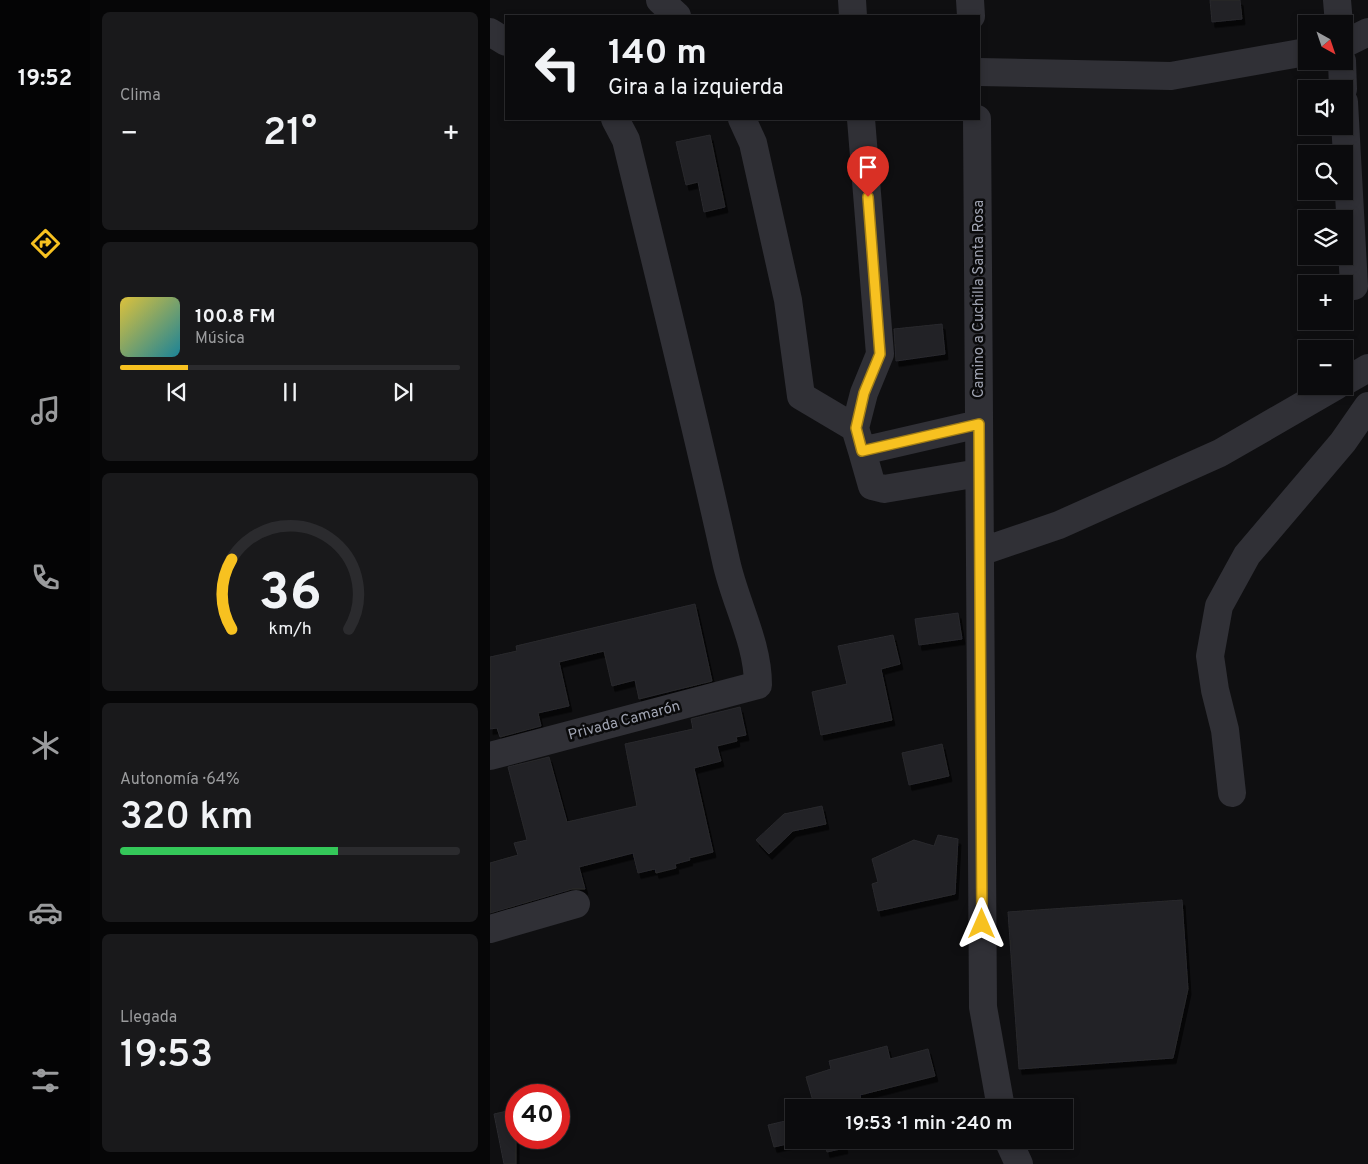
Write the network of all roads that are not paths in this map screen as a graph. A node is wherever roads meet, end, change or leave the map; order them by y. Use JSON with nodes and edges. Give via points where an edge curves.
{"nodes":[{"id":1,"x":660,"y":0,"type":"edge"},
{"id":2,"x":852,"y":0,"type":"edge"},
{"id":3,"x":970,"y":0,"type":"edge"},
{"id":4,"x":1337,"y":0,"type":"edge"},
{"id":5,"x":676,"y":15,"type":"edge"},
{"id":6,"x":853,"y":15,"type":"edge"},
{"id":7,"x":971,"y":15,"type":"edge"},
{"id":8,"x":1338,"y":15,"type":"edge"},
{"id":9,"x":490,"y":32,"type":"edge"},
{"id":10,"x":1368,"y":32,"type":"edge"},
{"id":11,"x":1353,"y":40,"type":"edge"},
{"id":12,"x":505,"y":41,"type":"edge"},
{"id":13,"x":1298,"y":53,"type":"edge"},
{"id":14,"x":980,"y":72,"type":"edge"},
{"id":15,"x":616,"y":120,"type":"edge"},
{"id":16,"x":742,"y":120,"type":"edge"},
{"id":17,"x":862,"y":120,"type":"edge"},
{"id":18,"x":977,"y":120,"type":"edge"},
{"id":19,"x":1346,"y":135,"type":"edge"},
{"id":20,"x":1354,"y":286,"type":"dead end"},
{"id":21,"x":1368,"y":368,"type":"edge"},
{"id":22,"x":1353,"y":377,"type":"edge"},
{"id":23,"x":1320,"y":395,"type":"edge"},
{"id":24,"x":1368,"y":406,"type":"edge"},
{"id":25,"x":979,"y":424,"type":"junction"},
{"id":26,"x":859,"y":440,"type":"junction"},
{"id":27,"x":979,"y":473,"type":"junction"},
{"id":28,"x":980,"y":552,"type":"junction"},
{"id":29,"x":490,"y":756,"type":"edge"},
{"id":30,"x":1232,"y":794,"type":"dead end"},
{"id":31,"x":576,"y":904,"type":"dead end"},
{"id":32,"x":490,"y":929,"type":"edge"},
{"id":33,"x":999,"y":1099,"type":"edge"},
{"id":34,"x":1012,"y":1149,"type":"edge"},
{"id":35,"x":1018,"y":1164,"type":"edge"}],
"edges":[{"from":1,"to":5,"type":"street"},
{"from":2,"to":6,"type":"street"},
{"from":3,"to":7,"type":"street"},
{"from":4,"to":8,"type":"street"},
{"from":9,"to":12,"type":"street"},
{"from":10,"to":11,"type":"street"},
{"from":13,"to":14,"type":"street","via":[[1171,76]]},
{"from":15,"to":29,"type":"street","name":"Privada Camarón","via":[[626,140],[727,564],[758,669],[758,685]]},
{"from":16,"to":26,"type":"street","via":[[753,143],[788,300],[802,396]]},
{"from":17,"to":26,"type":"street","via":[[880,354],[864,393]]},
{"from":18,"to":25,"type":"street","name":"Camino a Cuchilla Santa Rosa"},
{"from":19,"to":20,"type":"street"},
{"from":21,"to":22,"type":"street"},
{"from":23,"to":28,"type":"street","via":[[1220,453],[1059,525]]},
{"from":24,"to":30,"type":"street","via":[[1343,442],[1247,556],[1219,606],[1210,656],[1225,730]]},
{"from":25,"to":26,"type":"street"},
{"from":25,"to":27,"type":"street","name":"Camino a Cuchilla Santa Rosa"},
{"from":26,"to":27,"type":"street","via":[[872,486],[884,489]]},
{"from":27,"to":28,"type":"street","name":"Camino a Cuchilla Santa Rosa"},
{"from":28,"to":33,"type":"street","name":"Camino a Cuchilla Santa Rosa","via":[[983,1007]]},
{"from":31,"to":32,"type":"street"},
{"from":34,"to":35,"type":"street"}]}
